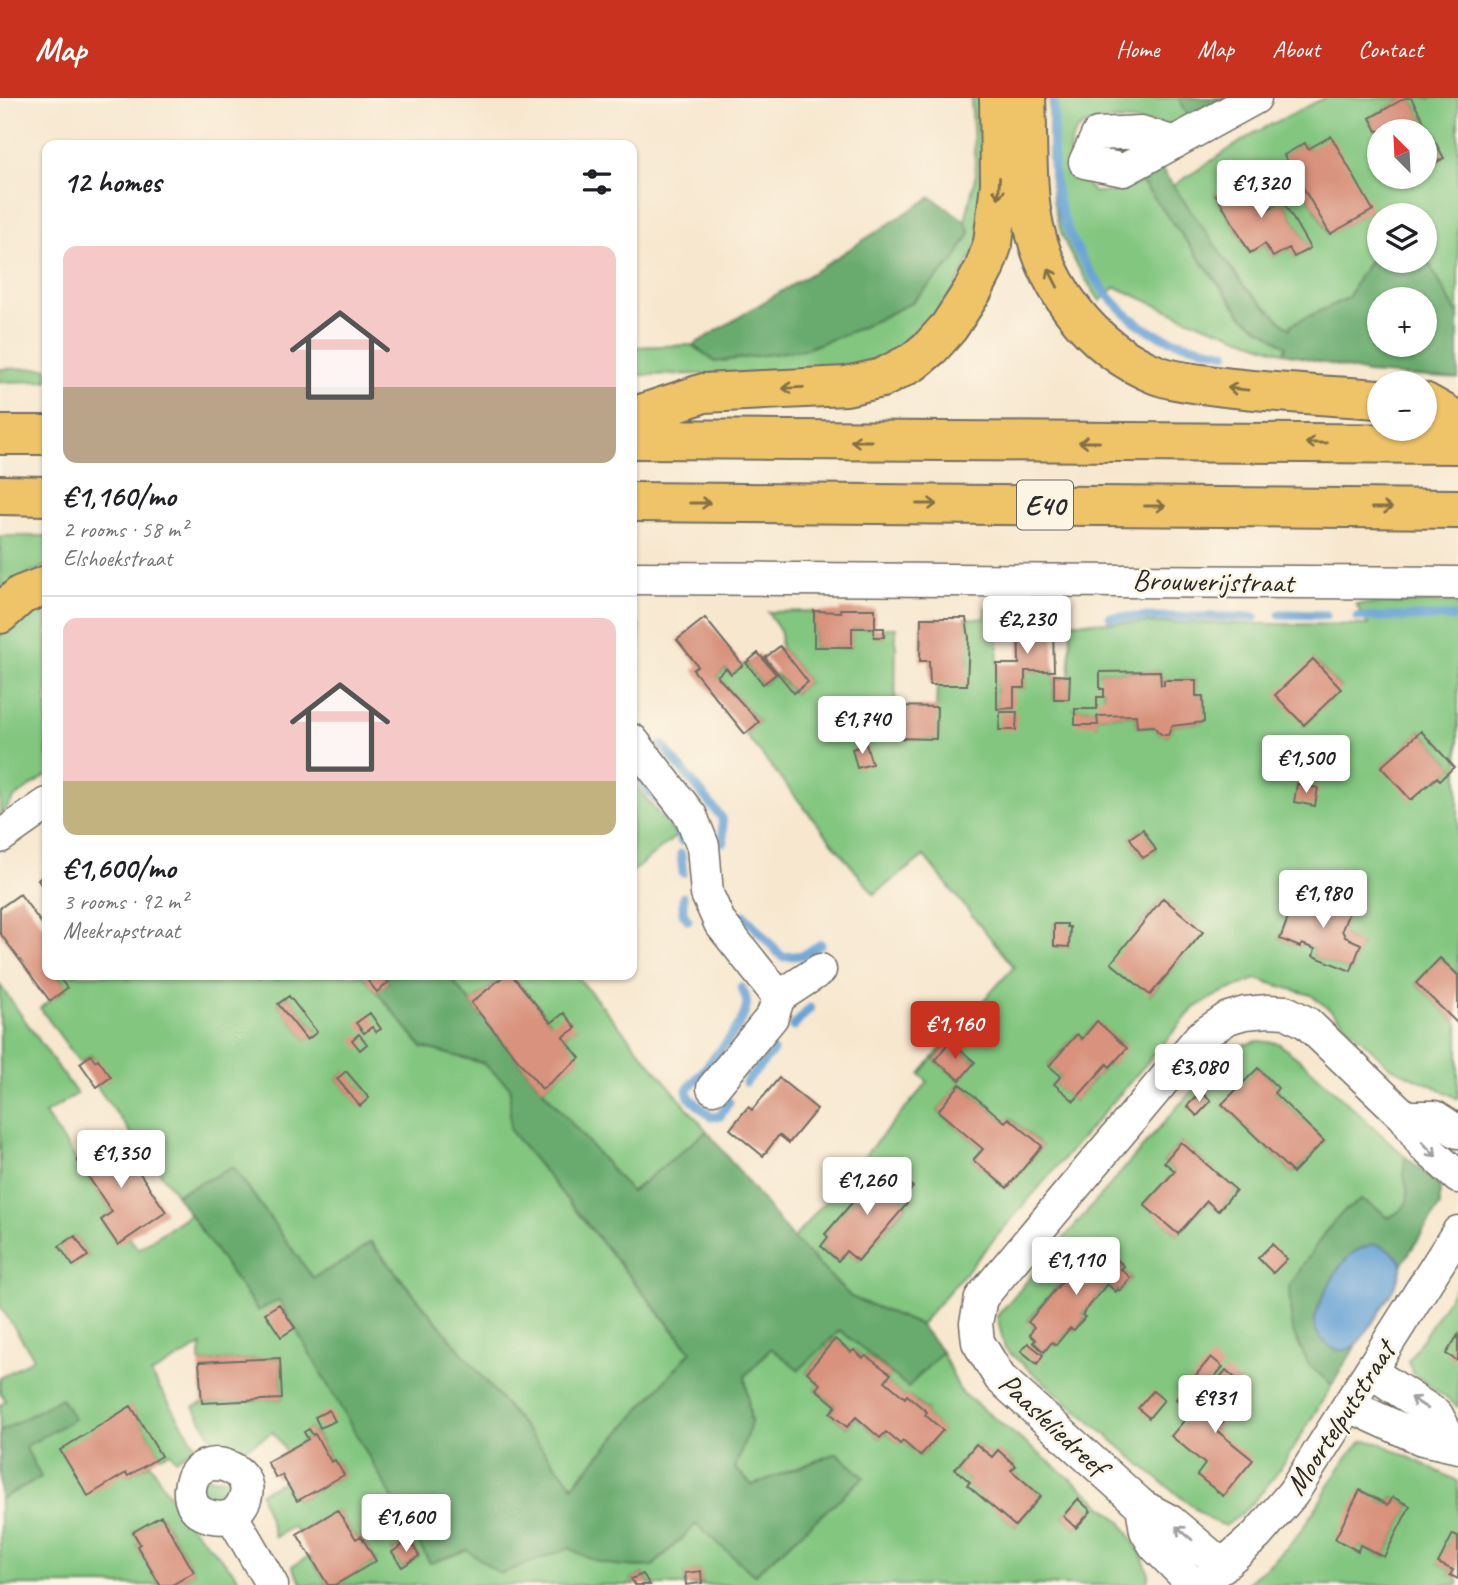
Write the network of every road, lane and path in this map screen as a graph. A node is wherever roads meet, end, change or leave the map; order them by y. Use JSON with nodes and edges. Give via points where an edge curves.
{"nodes":[{"id":1,"x":999,"y":98,"type":"edge"},
{"id":2,"x":1026,"y":98,"type":"edge"},
{"id":3,"x":1255,"y":98,"type":"edge"},
{"id":4,"x":1174,"y":143,"type":"dead end"},
{"id":5,"x":1367,"y":398,"type":"edge"},
{"id":6,"x":1437,"y":409,"type":"edge"},
{"id":7,"x":637,"y":414,"type":"edge"},
{"id":8,"x":1458,"y":421,"type":"edge"},
{"id":9,"x":0,"y":435,"type":"edge"},
{"id":10,"x":42,"y":435,"type":"edge"},
{"id":11,"x":637,"y":439,"type":"edge"},
{"id":12,"x":1458,"y":444,"type":"edge"},
{"id":13,"x":0,"y":495,"type":"edge"},
{"id":14,"x":42,"y":496,"type":"edge"},
{"id":15,"x":637,"y":502,"type":"edge"},
{"id":16,"x":1458,"y":509,"type":"edge"},
{"id":17,"x":637,"y":578,"type":"edge"},
{"id":18,"x":1458,"y":583,"type":"edge"},
{"id":19,"x":42,"y":587,"type":"edge"},
{"id":20,"x":0,"y":614,"type":"edge"},
{"id":21,"x":637,"y":746,"type":"edge"},
{"id":22,"x":42,"y":808,"type":"edge"},
{"id":23,"x":0,"y":837,"type":"edge"},
{"id":24,"x":820,"y":970,"type":"dead end"},
{"id":25,"x":779,"y":997,"type":"junction"},
{"id":26,"x":713,"y":1088,"type":"dead end"},
{"id":27,"x":1405,"y":1117,"type":"junction"},
{"id":28,"x":1458,"y":1132,"type":"edge"},
{"id":29,"x":1458,"y":1177,"type":"edge"},
{"id":30,"x":1458,"y":1232,"type":"edge"},
{"id":31,"x":1371,"y":1372,"type":"junction"},
{"id":32,"x":1350,"y":1406,"type":"junction"},
{"id":33,"x":1456,"y":1446,"type":"edge"},
{"id":34,"x":1142,"y":1506,"type":"junction"},
{"id":35,"x":232,"y":1516,"type":"dead end"},
{"id":36,"x":1212,"y":1575,"type":"edge"},
{"id":37,"x":272,"y":1585,"type":"edge"},
{"id":38,"x":1194,"y":1585,"type":"edge"}],
"edges":[{"from":1,"to":7,"type":"highway","one_way":true,"via":[[1000,184],[993,243],[973,290],[931,347],[882,377],[846,386],[704,393]]},
{"from":5,"to":2,"type":"highway","one_way":true,"via":[[1191,383],[1158,375],[1103,342],[1059,291],[1035,231]]},
{"from":3,"to":4,"type":"street"},
{"from":6,"to":8,"type":"highway"},
{"from":9,"to":10,"type":"highway"},
{"from":12,"to":11,"type":"highway","number":"E40","one_way":true},
{"from":13,"to":14,"type":"highway"},
{"from":15,"to":16,"type":"highway","number":"E40","one_way":true},
{"from":17,"to":18,"type":"street","name":"Brouwerijstraat"},
{"from":19,"to":20,"type":"highway","via":[[22,595]]},
{"from":21,"to":25,"type":"street","via":[[691,816],[703,846],[707,894],[720,923]]},
{"from":22,"to":23,"type":"street"},
{"from":24,"to":25,"type":"street"},
{"from":25,"to":26,"type":"street","via":[[772,1017]]},
{"from":27,"to":28,"type":"street","via":[[1435,1117]]},
{"from":27,"to":29,"type":"street","name":"Paasleliedreef","one_way":true,"via":[[1424,1146]]},
{"from":27,"to":34,"type":"street","name":"Paasleliedreef","via":[[1307,1023],[1286,1012],[1228,1018],[1200,1037],[981,1298],[978,1342],[1000,1378]]},
{"from":30,"to":31,"type":"street","name":"Moortelputstraat"},
{"from":31,"to":32,"type":"street","name":"Moortelputstraat"},
{"from":33,"to":31,"type":"street","one_way":true,"via":[[1437,1415]]},
{"from":32,"to":33,"type":"street","via":[[1422,1438]]},
{"from":32,"to":36,"type":"street","name":"Moortelputstraat","via":[[1293,1493],[1257,1535]]},
{"from":36,"to":34,"type":"street","name":"Paasleliedreef","one_way":true,"via":[[1170,1521]]},
{"from":34,"to":38,"type":"street","via":[[1146,1531],[1155,1546]]},
{"from":35,"to":37,"type":"street"}]}
